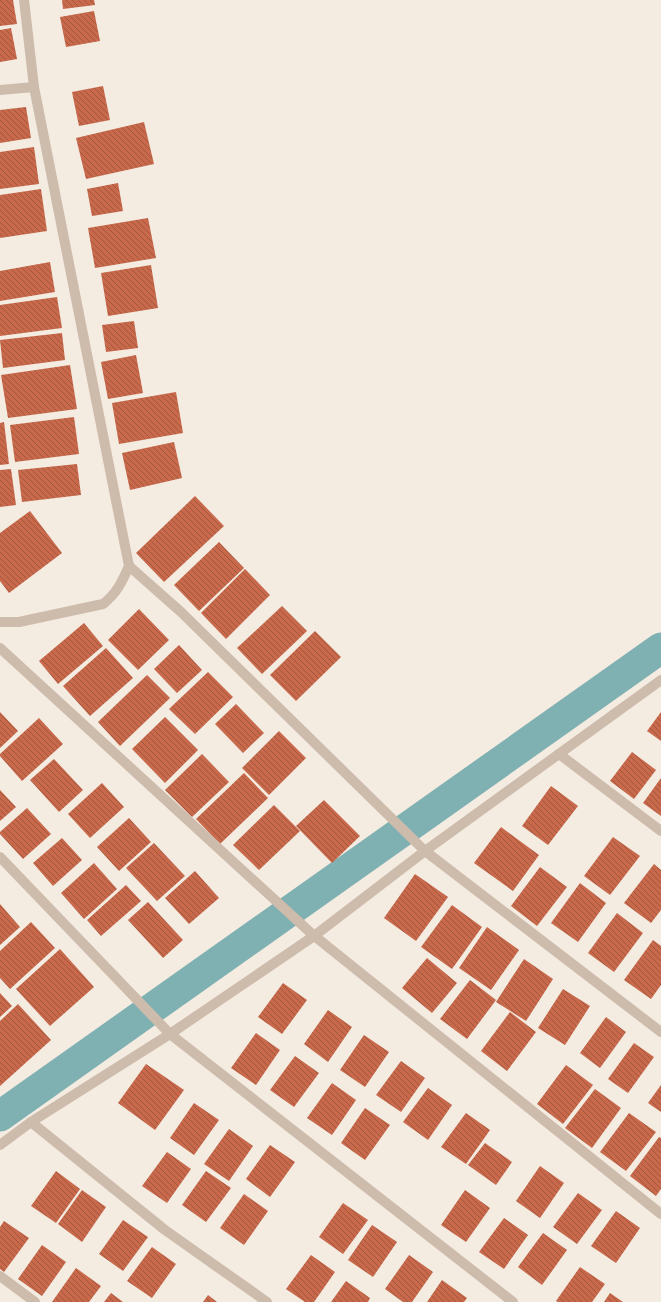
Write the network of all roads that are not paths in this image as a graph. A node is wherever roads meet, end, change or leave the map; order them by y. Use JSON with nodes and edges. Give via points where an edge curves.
{"nodes":[{"id":1,"x":24,"y":0,"type":"edge"},
{"id":2,"x":34,"y":87,"type":"junction"},
{"id":3,"x":0,"y":90,"type":"edge"},
{"id":4,"x":129,"y":566,"type":"junction"},
{"id":5,"x":0,"y":622,"type":"edge"},
{"id":6,"x":0,"y":648,"type":"edge"},
{"id":7,"x":661,"y":680,"type":"edge"},
{"id":8,"x":559,"y":754,"type":"junction"},
{"id":9,"x":661,"y":831,"type":"edge"},
{"id":10,"x":425,"y":851,"type":"junction"},
{"id":11,"x":0,"y":857,"type":"edge"},
{"id":12,"x":313,"y":935,"type":"junction"},
{"id":13,"x":661,"y":1032,"type":"edge"},
{"id":14,"x":169,"y":1033,"type":"junction"},
{"id":15,"x":31,"y":1122,"type":"junction"},
{"id":16,"x":0,"y":1146,"type":"edge"},
{"id":17,"x":661,"y":1214,"type":"edge"},
{"id":18,"x":0,"y":1276,"type":"edge"},
{"id":19,"x":35,"y":1302,"type":"edge"},
{"id":20,"x":267,"y":1302,"type":"edge"},
{"id":21,"x":513,"y":1302,"type":"edge"}],
"edges":[{"from":1,"to":2,"type":"street"},
{"from":2,"to":3,"type":"street"},
{"from":2,"to":4,"type":"street"},
{"from":4,"to":5,"type":"street","via":[[119,588],[103,604],[19,622]]},
{"from":4,"to":10,"type":"street","via":[[182,612]]},
{"from":6,"to":12,"type":"street"},
{"from":7,"to":8,"type":"street"},
{"from":8,"to":9,"type":"street"},
{"from":8,"to":10,"type":"street"},
{"from":10,"to":12,"type":"street"},
{"from":10,"to":13,"type":"street"},
{"from":11,"to":14,"type":"street"},
{"from":12,"to":14,"type":"street"},
{"from":12,"to":17,"type":"street"},
{"from":14,"to":15,"type":"street"},
{"from":14,"to":21,"type":"street"},
{"from":15,"to":16,"type":"street"},
{"from":15,"to":20,"type":"street","via":[[165,1230]]},
{"from":18,"to":19,"type":"street"}]}
